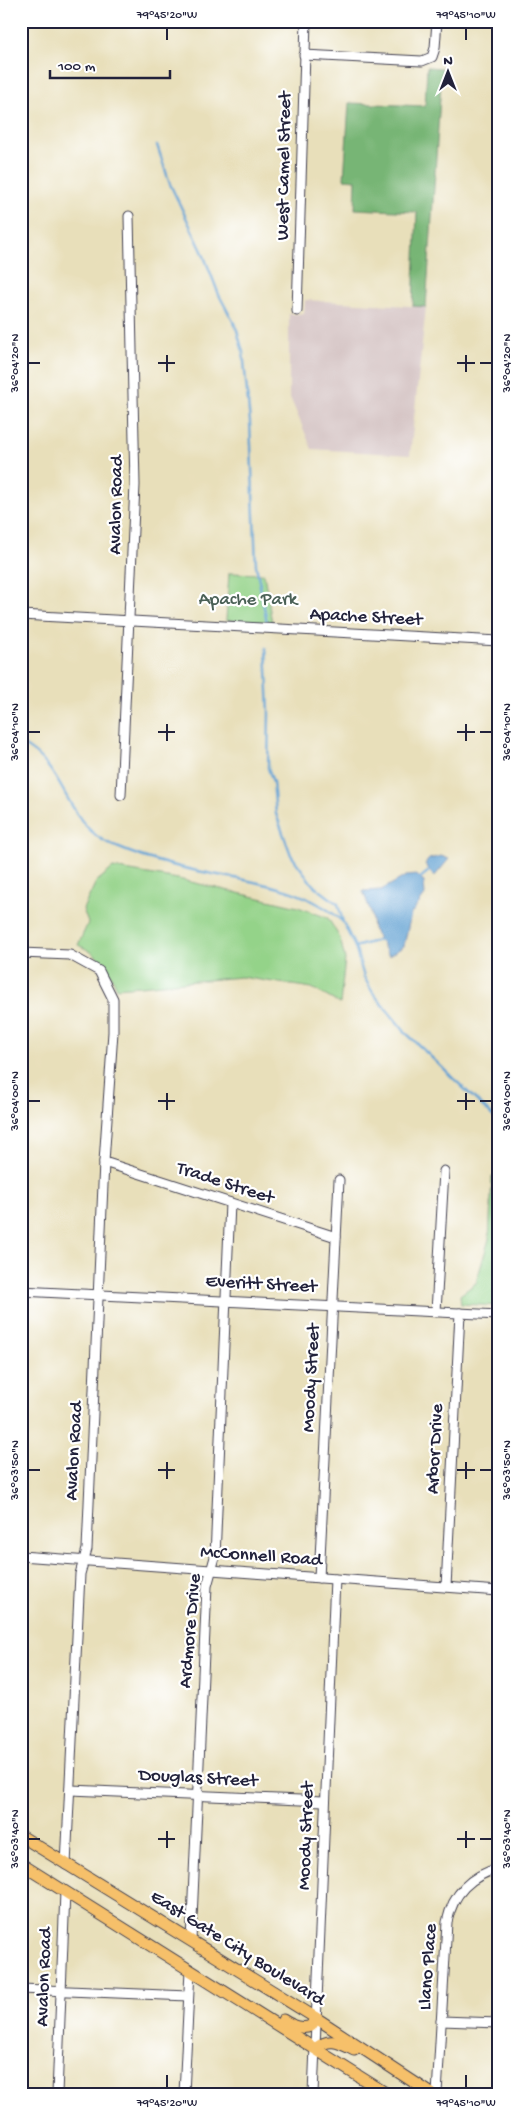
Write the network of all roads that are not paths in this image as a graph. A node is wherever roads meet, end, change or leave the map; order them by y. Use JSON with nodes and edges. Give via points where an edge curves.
{"nodes":[{"id":1,"x":306,"y":21,"type":"edge"},
{"id":2,"x":437,"y":21,"type":"edge"},
{"id":3,"x":304,"y":55,"type":"junction"},
{"id":4,"x":129,"y":216,"type":"dead end"},
{"id":5,"x":297,"y":311,"type":"dead end"},
{"id":6,"x":21,"y":615,"type":"edge"},
{"id":7,"x":130,"y":621,"type":"junction"},
{"id":8,"x":499,"y":641,"type":"edge"},
{"id":9,"x":121,"y":795,"type":"dead end"},
{"id":10,"x":21,"y":953,"type":"edge"},
{"id":11,"x":104,"y":1162,"type":"junction"},
{"id":12,"x":444,"y":1171,"type":"dead end"},
{"id":13,"x":339,"y":1180,"type":"dead end"},
{"id":14,"x":230,"y":1203,"type":"junction"},
{"id":15,"x":336,"y":1237,"type":"junction"},
{"id":16,"x":21,"y":1290,"type":"edge"},
{"id":17,"x":98,"y":1294,"type":"junction"},
{"id":18,"x":226,"y":1300,"type":"junction"},
{"id":19,"x":332,"y":1305,"type":"junction"},
{"id":20,"x":436,"y":1312,"type":"junction"},
{"id":21,"x":460,"y":1313,"type":"junction"},
{"id":22,"x":499,"y":1315,"type":"edge"},
{"id":23,"x":21,"y":1556,"type":"edge"},
{"id":24,"x":83,"y":1561,"type":"junction"},
{"id":25,"x":211,"y":1570,"type":"junction"},
{"id":26,"x":319,"y":1578,"type":"junction"},
{"id":27,"x":335,"y":1579,"type":"junction"},
{"id":28,"x":446,"y":1587,"type":"junction"},
{"id":29,"x":499,"y":1591,"type":"edge"},
{"id":30,"x":71,"y":1790,"type":"junction"},
{"id":31,"x":196,"y":1795,"type":"junction"},
{"id":32,"x":324,"y":1801,"type":"junction"},
{"id":33,"x":23,"y":1838,"type":"edge"},
{"id":34,"x":21,"y":1864,"type":"edge"},
{"id":35,"x":66,"y":1864,"type":"junction"},
{"id":36,"x":499,"y":1868,"type":"edge"},
{"id":37,"x":65,"y":1892,"type":"junction"},
{"id":38,"x":191,"y":1941,"type":"junction"},
{"id":39,"x":190,"y":1970,"type":"junction"},
{"id":40,"x":21,"y":1989,"type":"edge"},
{"id":41,"x":61,"y":1992,"type":"junction"},
{"id":42,"x":188,"y":1996,"type":"junction"},
{"id":43,"x":246,"y":2004,"type":"junction"},
{"id":44,"x":316,"y":2018,"type":"junction"},
{"id":45,"x":441,"y":2021,"type":"junction"},
{"id":46,"x":499,"y":2023,"type":"edge"},
{"id":47,"x":316,"y":2048,"type":"junction"},
{"id":48,"x":384,"y":2062,"type":"junction"},
{"id":49,"x":57,"y":2094,"type":"edge"},
{"id":50,"x":184,"y":2094,"type":"edge"},
{"id":51,"x":312,"y":2094,"type":"edge"},
{"id":52,"x":387,"y":2094,"type":"edge"},
{"id":53,"x":432,"y":2094,"type":"edge"},
{"id":54,"x":437,"y":2094,"type":"edge"}],
"edges":[{"from":1,"to":3,"type":"street","name":"West Camel Street"},
{"from":2,"to":3,"type":"street","via":[[432,57],[422,61]]},
{"from":3,"to":5,"type":"street","name":"West Camel Street"},
{"from":4,"to":7,"type":"street","name":"Avalon Road","via":[[135,484]]},
{"from":6,"to":7,"type":"street","name":"Apache Street"},
{"from":7,"to":8,"type":"street","name":"Apache Street"},
{"from":7,"to":9,"type":"street","name":"Avalon Road"},
{"from":10,"to":11,"type":"street","name":"Avalon Road","via":[[70,955],[99,971],[113,999]]},
{"from":11,"to":14,"type":"street","name":"Trade Street"},
{"from":11,"to":17,"type":"street","name":"Avalon Road"},
{"from":12,"to":20,"type":"street"},
{"from":13,"to":15,"type":"street","name":"Moody Street"},
{"from":14,"to":15,"type":"street","name":"Trade Street"},
{"from":14,"to":18,"type":"street","name":"Ardmore Drive"},
{"from":15,"to":19,"type":"street","name":"Moody Street"},
{"from":16,"to":17,"type":"street","name":"Everitt Street"},
{"from":17,"to":18,"type":"street","name":"Everitt Street"},
{"from":17,"to":24,"type":"street","name":"Avalon Road","via":[[87,1549]]},
{"from":18,"to":19,"type":"street","name":"Everitt Street"},
{"from":18,"to":25,"type":"street","name":"Ardmore Drive"},
{"from":19,"to":20,"type":"street","name":"Everitt Street"},
{"from":19,"to":26,"type":"street","name":"Moody Street"},
{"from":20,"to":21,"type":"street","name":"Everitt Street"},
{"from":21,"to":22,"type":"street","name":"Everitt Street"},
{"from":21,"to":28,"type":"street","name":"Arbor Drive"},
{"from":23,"to":24,"type":"street","name":"McConnell Road"},
{"from":24,"to":25,"type":"street","name":"McConnell Road"},
{"from":24,"to":30,"type":"street","name":"Avalon Road"},
{"from":25,"to":26,"type":"street","name":"McConnell Road"},
{"from":25,"to":31,"type":"street","name":"Ardmore Drive","via":[[207,1586]]},
{"from":26,"to":27,"type":"street","name":"McConnell Road"},
{"from":27,"to":28,"type":"street","name":"McConnell Road"},
{"from":27,"to":32,"type":"street","name":"Moody Street"},
{"from":28,"to":29,"type":"street","name":"McConnell Road"},
{"from":30,"to":31,"type":"street","name":"Douglas Street"},
{"from":30,"to":35,"type":"street","name":"Avalon Road"},
{"from":31,"to":32,"type":"street","name":"Douglas Street"},
{"from":31,"to":38,"type":"street","name":"Ardmore Drive"},
{"from":32,"to":44,"type":"street","name":"Moody Street"},
{"from":33,"to":35,"type":"main road","name":"East Gate City Boulevard"},
{"from":34,"to":37,"type":"main road"},
{"from":35,"to":38,"type":"main road","name":"East Gate City Boulevard"},
{"from":36,"to":45,"type":"street","name":"Llano Place","via":[[475,1876],[460,1890],[450,1906]]},
{"from":37,"to":39,"type":"main road"},
{"from":37,"to":41,"type":"street","name":"Avalon Road"},
{"from":38,"to":44,"type":"main road","name":"East Gate City Boulevard"},
{"from":39,"to":42,"type":"street"},
{"from":39,"to":43,"type":"main road"},
{"from":40,"to":41,"type":"street"},
{"from":41,"to":42,"type":"street"},
{"from":41,"to":49,"type":"street","name":"Avalon Road"},
{"from":42,"to":50,"type":"street"},
{"from":43,"to":44,"type":"main road","via":[[266,2010],[299,2028],[312,2026]]},
{"from":43,"to":47,"type":"main road"},
{"from":44,"to":47,"type":"street","name":"Moody Street"},
{"from":44,"to":48,"type":"main road","name":"East Gate City Boulevard"},
{"from":45,"to":46,"type":"street"},
{"from":45,"to":54,"type":"street","name":"Llano Place"},
{"from":47,"to":48,"type":"main road","via":[[333,2040]]},
{"from":47,"to":51,"type":"street","name":"Moody Street"},
{"from":47,"to":52,"type":"main road"},
{"from":48,"to":53,"type":"main road","name":"East Gate City Boulevard"}]}
